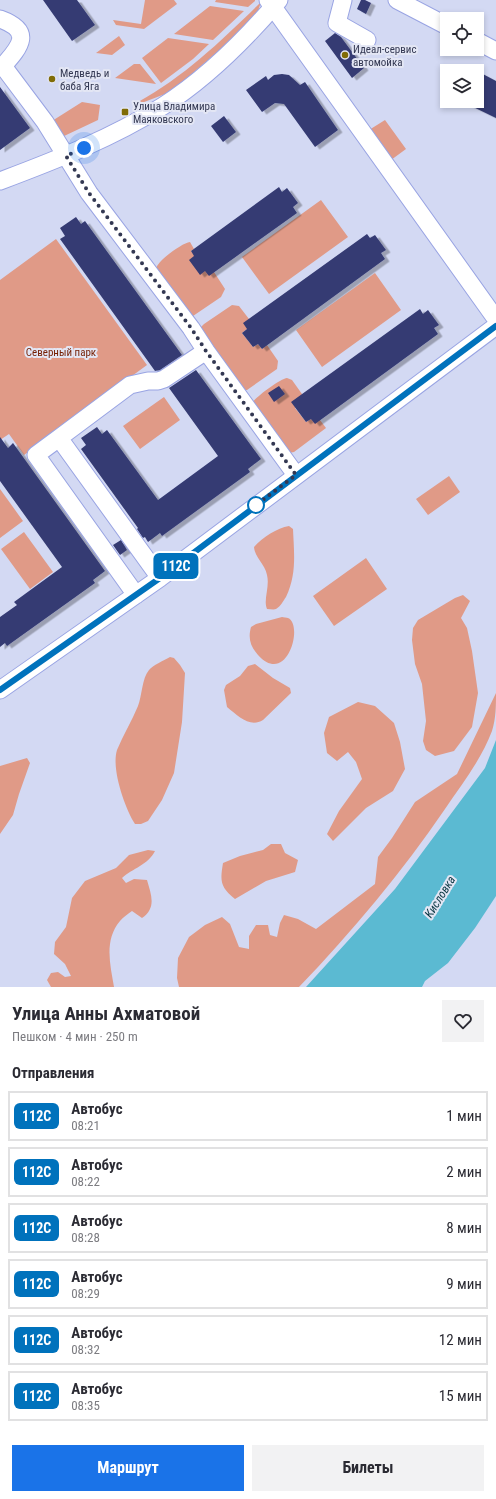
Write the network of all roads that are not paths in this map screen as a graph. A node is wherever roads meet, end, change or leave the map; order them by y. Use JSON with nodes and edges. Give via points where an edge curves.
{"nodes":[{"id":1,"x":343,"y":0,"type":"edge"},
{"id":2,"x":397,"y":0,"type":"edge"},
{"id":3,"x":273,"y":2,"type":"edge"},
{"id":4,"x":0,"y":19,"type":"edge"},
{"id":5,"x":440,"y":22,"type":"edge"},
{"id":6,"x":367,"y":40,"type":"dead end"},
{"id":7,"x":484,"y":45,"type":"edge"},
{"id":8,"x":496,"y":51,"type":"edge"},
{"id":9,"x":66,"y":156,"type":"junction"},
{"id":10,"x":0,"y":181,"type":"edge"},
{"id":11,"x":496,"y":319,"type":"edge"},
{"id":12,"x":496,"y":326,"type":"edge"},
{"id":13,"x":206,"y":351,"type":"junction"},
{"id":14,"x":59,"y":438,"type":"junction"},
{"id":15,"x":296,"y":475,"type":"junction"},
{"id":16,"x":160,"y":578,"type":"junction"},
{"id":17,"x":136,"y":595,"type":"junction"},
{"id":18,"x":0,"y":690,"type":"edge"}],
"edges":[{"from":1,"to":6,"type":"street","via":[[337,23]]},
{"from":2,"to":5,"type":"street"},
{"from":3,"to":9,"type":"street","via":[[228,55],[193,84],[129,126]]},
{"from":3,"to":11,"type":"street"},
{"from":4,"to":9,"type":"street","via":[[15,26],[20,35],[19,46],[3,66],[45,122]]},
{"from":7,"to":8,"type":"street"},
{"from":9,"to":10,"type":"street"},
{"from":9,"to":13,"type":"street","via":[[89,193]]},
{"from":12,"to":15,"type":"street"},
{"from":13,"to":14,"type":"street","via":[[164,379],[130,385]]},
{"from":13,"to":15,"type":"street"},
{"from":14,"to":16,"type":"street"},
{"from":14,"to":17,"type":"street","via":[[36,455]]},
{"from":15,"to":16,"type":"street"},
{"from":16,"to":17,"type":"street"},
{"from":17,"to":18,"type":"street"}]}
